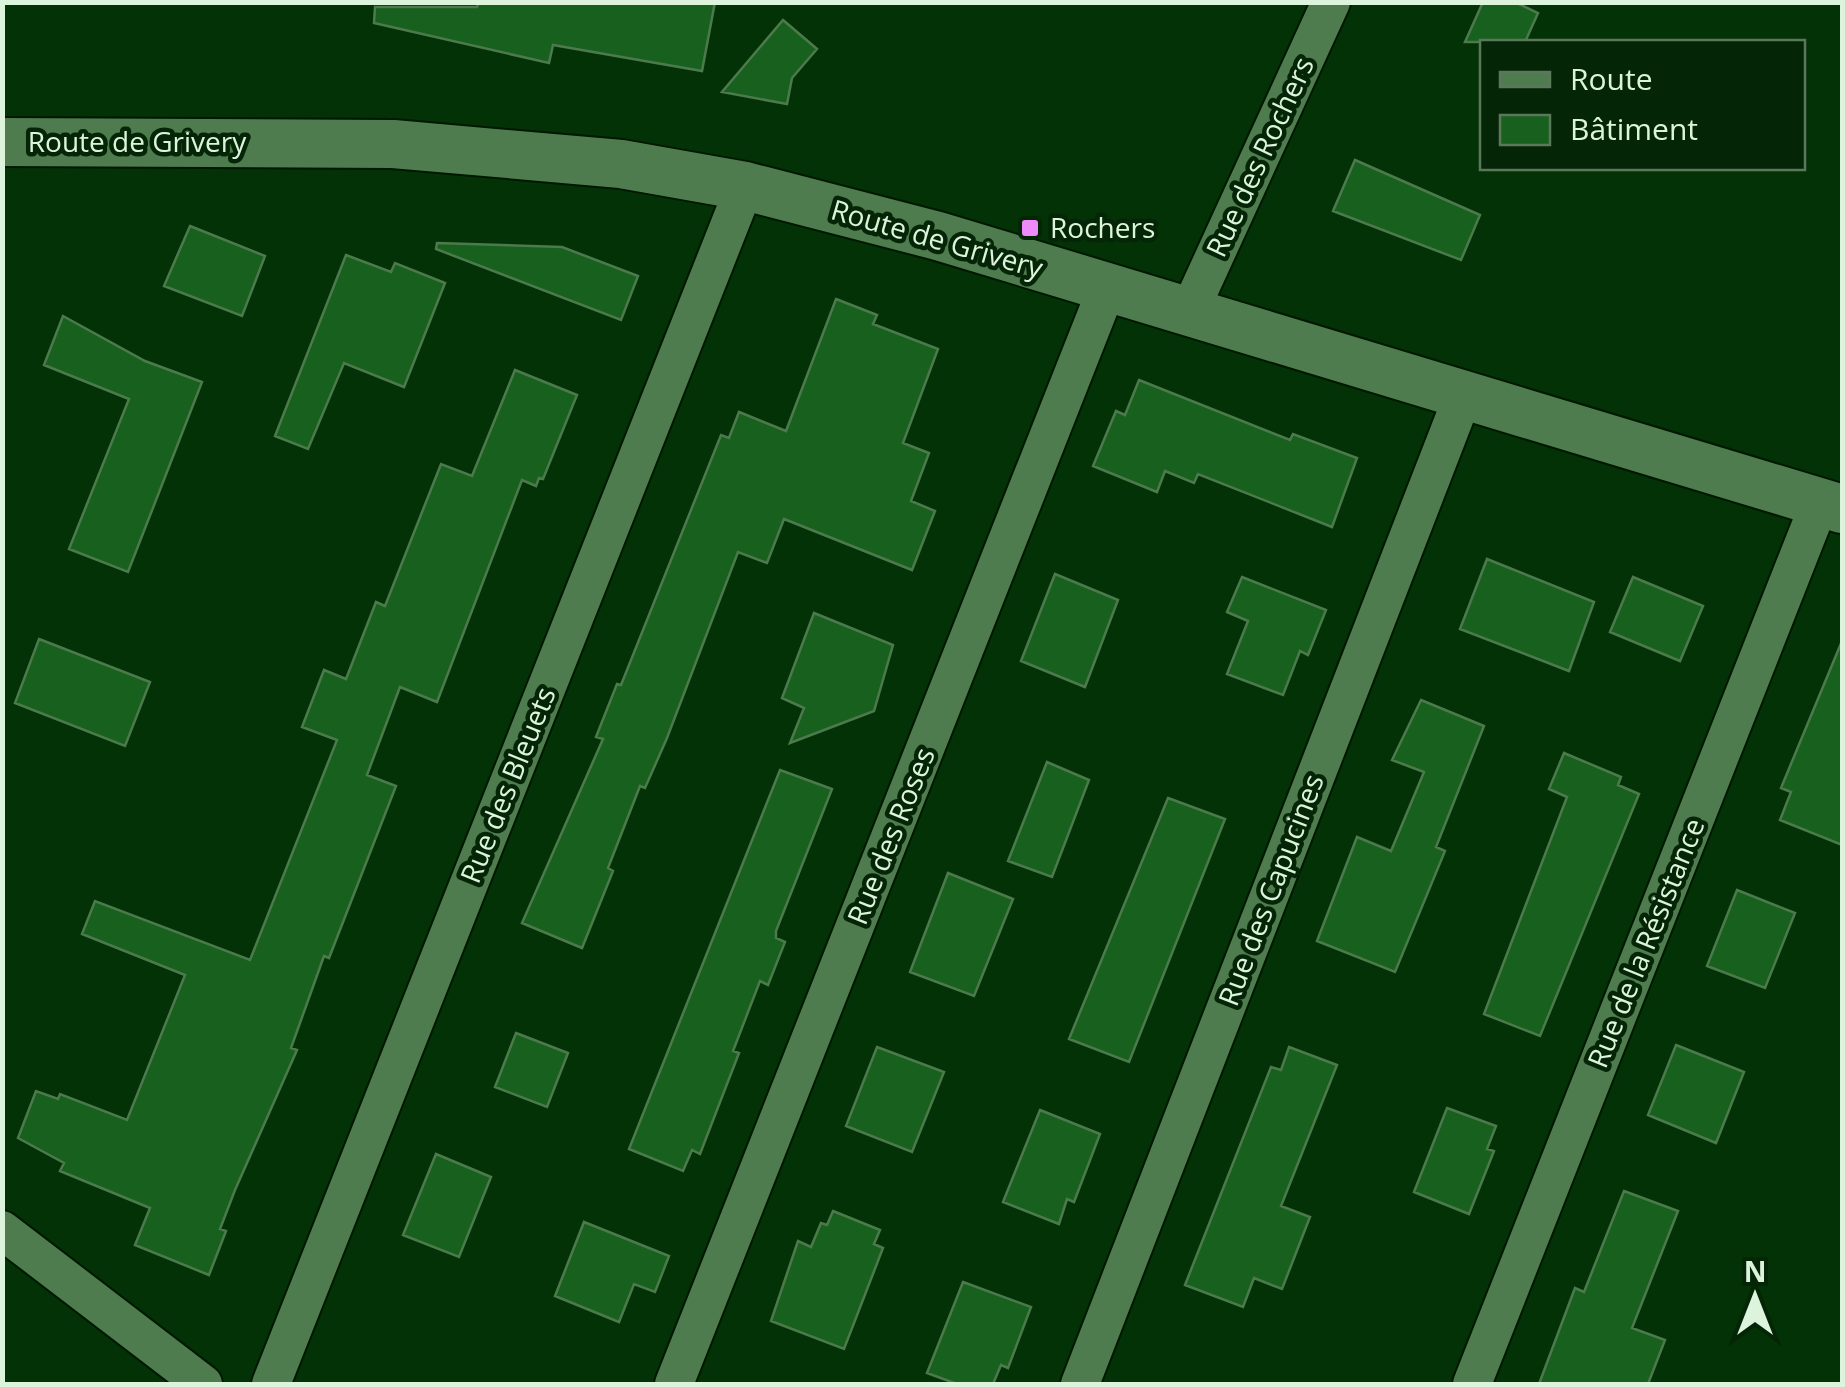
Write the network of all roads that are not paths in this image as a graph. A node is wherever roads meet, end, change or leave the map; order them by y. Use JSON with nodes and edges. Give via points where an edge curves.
{"nodes":[{"id":1,"x":1332,"y":2,"type":"edge"},
{"id":2,"x":2,"y":142,"type":"edge"},
{"id":3,"x":745,"y":186,"type":"junction"},
{"id":4,"x":1108,"y":288,"type":"junction"},
{"id":5,"x":1189,"y":312,"type":"junction"},
{"id":6,"x":1463,"y":396,"type":"junction"},
{"id":7,"x":1831,"y":506,"type":"edge"},
{"id":8,"x":2,"y":1230,"type":"edge"},
{"id":9,"x":203,"y":1384,"type":"edge"},
{"id":10,"x":271,"y":1384,"type":"edge"},
{"id":11,"x":674,"y":1384,"type":"edge"},
{"id":12,"x":1080,"y":1384,"type":"edge"},
{"id":13,"x":1472,"y":1384,"type":"edge"}],
"edges":[{"from":1,"to":5,"type":"street","name":"Rue des Rochers"},
{"from":2,"to":3,"type":"street","name":"Route de Grivery","via":[[450,148],[621,164]]},
{"from":3,"to":4,"type":"street","name":"Route de Grivery"},
{"from":3,"to":10,"type":"street","name":"Rue des Bleuets"},
{"from":4,"to":5,"type":"street","name":"Route de Grivery"},
{"from":4,"to":11,"type":"street","name":"Rue des Roses"},
{"from":5,"to":6,"type":"street","name":"Route de Grivery"},
{"from":6,"to":7,"type":"street","name":"Route de Grivery"},
{"from":6,"to":12,"type":"street","name":"Rue des Capucines"},
{"from":7,"to":13,"type":"street","name":"Rue de la Résistance"},
{"from":8,"to":9,"type":"street"}]}
